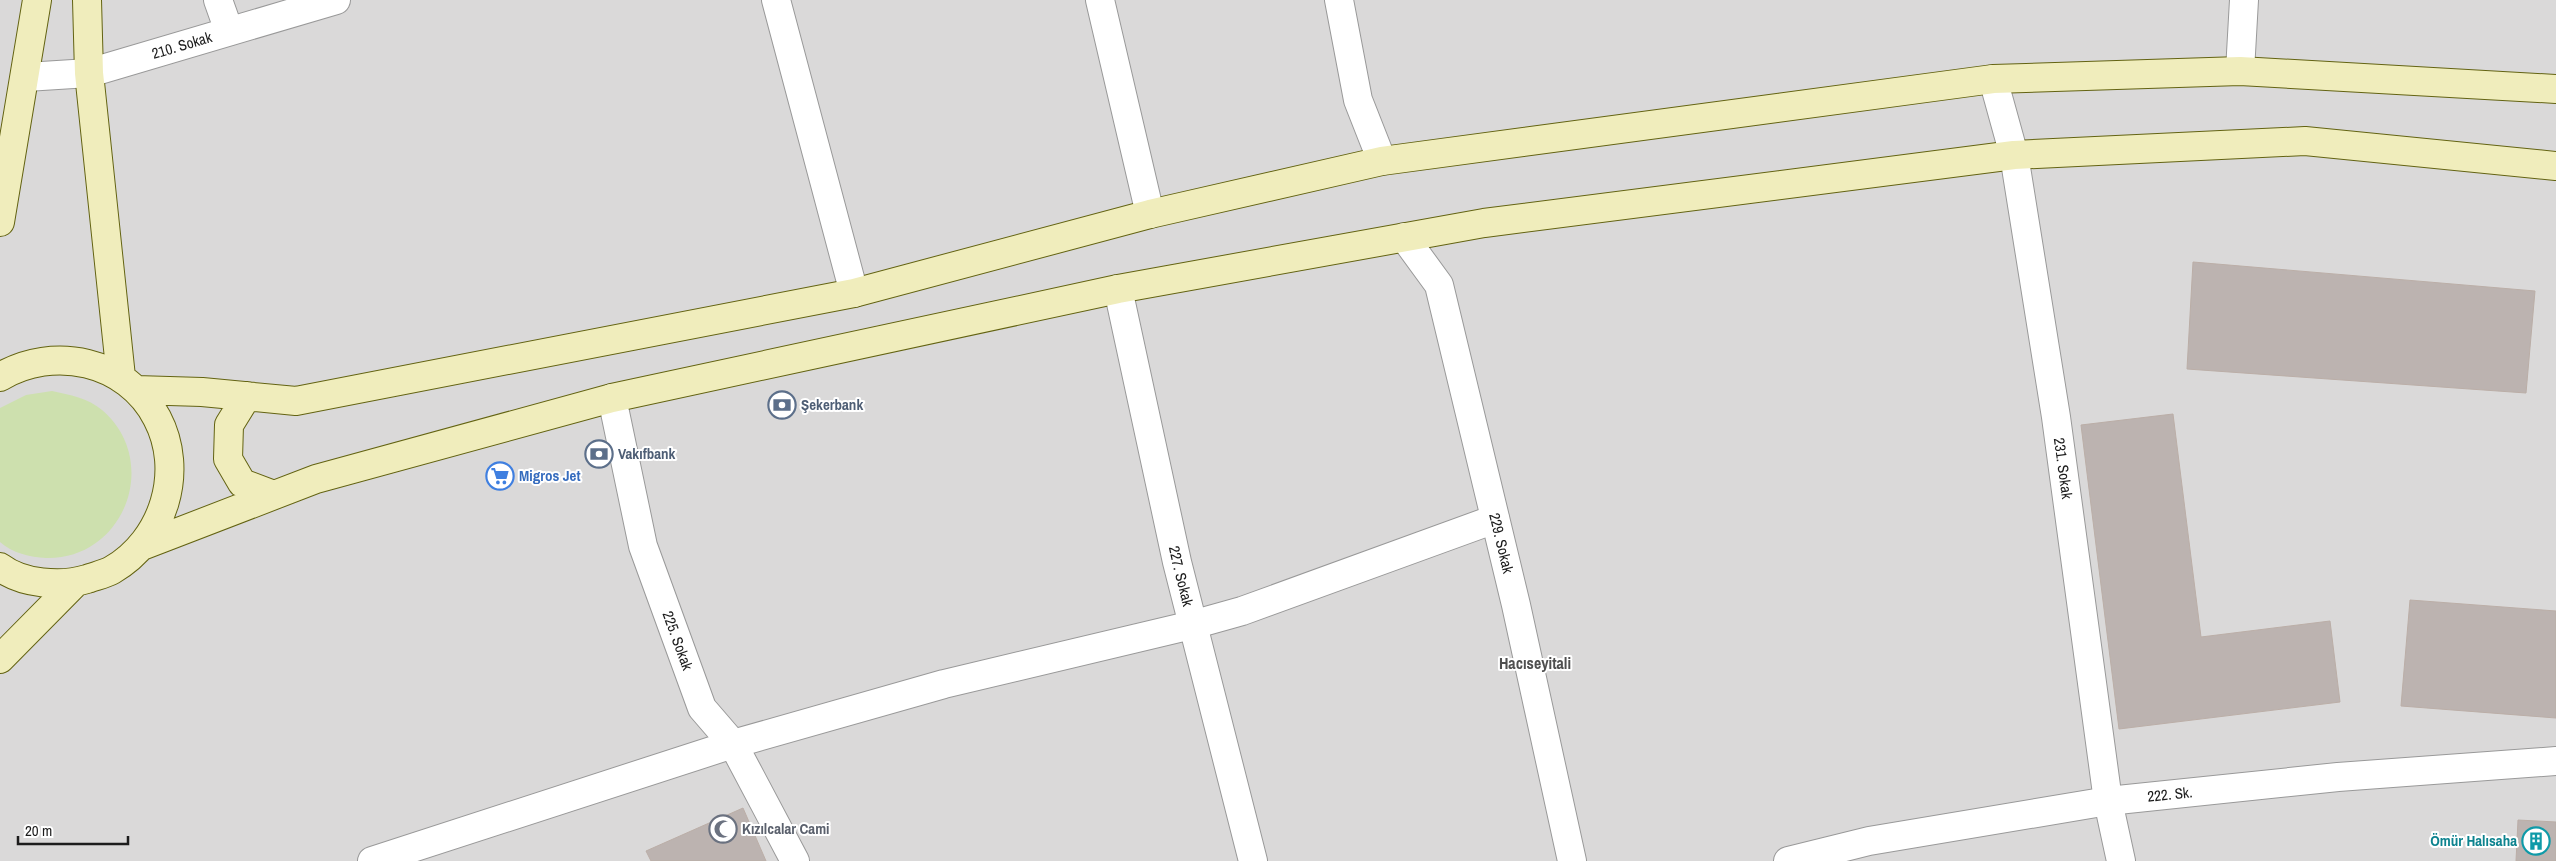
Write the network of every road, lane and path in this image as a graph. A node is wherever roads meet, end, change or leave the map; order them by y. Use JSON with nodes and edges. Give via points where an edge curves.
{"nodes":[{"id":1,"x":37,"y":0,"type":"edge"},
{"id":2,"x":86,"y":0,"type":"edge"},
{"id":3,"x":218,"y":0,"type":"edge"},
{"id":4,"x":336,"y":0,"type":"edge"},
{"id":5,"x":776,"y":0,"type":"edge"},
{"id":6,"x":1100,"y":0,"type":"edge"},
{"id":7,"x":1339,"y":0,"type":"edge"},
{"id":8,"x":2244,"y":0,"type":"edge"},
{"id":9,"x":229,"y":31,"type":"junction"},
{"id":10,"x":2240,"y":71,"type":"junction"},
{"id":11,"x":89,"y":73,"type":"junction"},
{"id":12,"x":26,"y":77,"type":"junction"},
{"id":13,"x":1993,"y":79,"type":"junction"},
{"id":14,"x":2556,"y":89,"type":"edge"},
{"id":15,"x":2014,"y":155,"type":"junction"},
{"id":16,"x":1382,"y":161,"type":"junction"},
{"id":17,"x":2556,"y":166,"type":"edge"},
{"id":18,"x":1150,"y":214,"type":"junction"},
{"id":19,"x":0,"y":222,"type":"edge"},
{"id":20,"x":1404,"y":237,"type":"junction"},
{"id":21,"x":1118,"y":289,"type":"junction"},
{"id":22,"x":854,"y":293,"type":"junction"},
{"id":23,"x":0,"y":377,"type":"edge"},
{"id":24,"x":129,"y":384,"type":"junction"},
{"id":25,"x":247,"y":396,"type":"junction"},
{"id":26,"x":612,"y":398,"type":"junction"},
{"id":27,"x":274,"y":495,"type":"junction"},
{"id":28,"x":1495,"y":519,"type":"junction"},
{"id":29,"x":142,"y":546,"type":"junction"},
{"id":30,"x":0,"y":567,"type":"edge"},
{"id":31,"x":76,"y":582,"type":"junction"},
{"id":32,"x":1192,"y":625,"type":"junction"},
{"id":33,"x":0,"y":659,"type":"edge"},
{"id":34,"x":733,"y":744,"type":"junction"},
{"id":35,"x":2556,"y":761,"type":"edge"},
{"id":36,"x":2108,"y":801,"type":"junction"},
{"id":37,"x":372,"y":861,"type":"edge"},
{"id":38,"x":795,"y":861,"type":"edge"},
{"id":39,"x":1253,"y":861,"type":"edge"},
{"id":40,"x":1572,"y":861,"type":"edge"},
{"id":41,"x":1788,"y":861,"type":"edge"},
{"id":42,"x":2121,"y":861,"type":"edge"}],
"edges":[{"from":1,"to":12,"type":"main road"},
{"from":2,"to":11,"type":"main road"},
{"from":3,"to":9,"type":"street"},
{"from":4,"to":9,"type":"street","name":"210. Sokak"},
{"from":5,"to":22,"type":"street"},
{"from":6,"to":18,"type":"street"},
{"from":7,"to":16,"type":"street","via":[[1358,100]]},
{"from":8,"to":10,"type":"street"},
{"from":9,"to":11,"type":"street","name":"210. Sokak"},
{"from":10,"to":13,"type":"main road"},
{"from":10,"to":14,"type":"main road"},
{"from":11,"to":12,"type":"street","name":"210. Sokak"},
{"from":11,"to":24,"type":"main road"},
{"from":12,"to":19,"type":"main road"},
{"from":13,"to":15,"type":"street","name":"231. Sokak"},
{"from":13,"to":16,"type":"main road"},
{"from":15,"to":17,"type":"main road","via":[[2305,141]]},
{"from":15,"to":20,"type":"main road","via":[[1484,223]]},
{"from":15,"to":36,"type":"street","name":"231. Sokak","via":[[2056,417]]},
{"from":16,"to":18,"type":"main road"},
{"from":18,"to":22,"type":"main road"},
{"from":20,"to":21,"type":"main road"},
{"from":20,"to":28,"type":"street","name":"229. Sokak","via":[[1439,285]]},
{"from":21,"to":26,"type":"main road"},
{"from":21,"to":32,"type":"street","name":"227. Sokak"},
{"from":22,"to":25,"type":"main road","via":[[296,401]]},
{"from":23,"to":24,"type":"main road","via":[[17,366],[52,359],[88,362]]},
{"from":24,"to":25,"type":"main road"},
{"from":24,"to":29,"type":"main road","via":[[157,417],[168,450],[170,484],[161,517]]},
{"from":25,"to":27,"type":"main road","via":[[230,425],[228,459],[242,483]]},
{"from":26,"to":27,"type":"main road","via":[[316,479]]},
{"from":26,"to":34,"type":"street","name":"225. Sokak","via":[[643,546],[702,708]]},
{"from":27,"to":29,"type":"main road"},
{"from":28,"to":32,"type":"street","via":[[1242,611]]},
{"from":28,"to":40,"type":"street","name":"229. Sokak"},
{"from":29,"to":31,"type":"main road","via":[[112,570]]},
{"from":30,"to":31,"type":"main road","via":[[40,583]]},
{"from":31,"to":33,"type":"main road"},
{"from":32,"to":34,"type":"street","via":[[944,684]]},
{"from":32,"to":39,"type":"street","name":"227. Sokak"},
{"from":34,"to":37,"type":"street"},
{"from":34,"to":38,"type":"street","name":"225. Sokak"},
{"from":35,"to":36,"type":"street","name":"222. Sk."},
{"from":36,"to":41,"type":"street","name":"222. Sk.","via":[[1869,841]]},
{"from":36,"to":42,"type":"street","name":"231. Sokak"}]}
